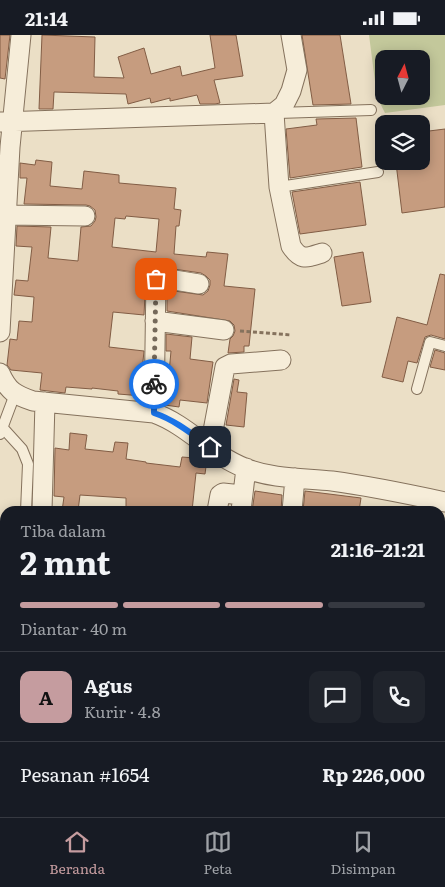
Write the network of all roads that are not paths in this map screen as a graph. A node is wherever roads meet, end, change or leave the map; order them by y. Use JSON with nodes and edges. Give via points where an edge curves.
{"nodes":[{"id":1,"x":21,"y":35,"type":"edge"},
{"id":2,"x":291,"y":35,"type":"edge"},
{"id":3,"x":371,"y":111,"type":"dead end"},
{"id":4,"x":274,"y":113,"type":"junction"},
{"id":5,"x":6,"y":122,"type":"edge"},
{"id":6,"x":378,"y":172,"type":"dead end"},
{"id":7,"x":279,"y":187,"type":"junction"},
{"id":8,"x":6,"y":215,"type":"junction"},
{"id":9,"x":85,"y":217,"type":"dead end"},
{"id":10,"x":322,"y":253,"type":"dead end"},
{"id":11,"x":199,"y":284,"type":"dead end"},
{"id":12,"x":155,"y":321,"type":"junction"},
{"id":13,"x":224,"y":330,"type":"road end"},
{"id":14,"x":0,"y":331,"type":"edge"},
{"id":15,"x":445,"y":346,"type":"edge"},
{"id":16,"x":281,"y":360,"type":"dead end"},
{"id":17,"x":0,"y":373,"type":"edge"},
{"id":18,"x":418,"y":389,"type":"dead end"},
{"id":19,"x":14,"y":394,"type":"junction"},
{"id":20,"x":45,"y":402,"type":"junction"},
{"id":21,"x":154,"y":413,"type":"junction"},
{"id":22,"x":1,"y":431,"type":"edge"},
{"id":23,"x":210,"y":447,"type":"junction"},
{"id":24,"x":246,"y":468,"type":"junction"},
{"id":25,"x":295,"y":478,"type":"junction"},
{"id":26,"x":400,"y":502,"type":"edge"},
{"id":27,"x":445,"y":502,"type":"edge"},
{"id":28,"x":242,"y":503,"type":"edge"},
{"id":29,"x":26,"y":506,"type":"edge"},
{"id":30,"x":42,"y":506,"type":"edge"},
{"id":31,"x":218,"y":506,"type":"edge"},
{"id":32,"x":292,"y":506,"type":"edge"}],
"edges":[{"from":1,"to":5,"type":"street"},
{"from":2,"to":4,"type":"street","via":[[296,70],[284,105]]},
{"from":3,"to":4,"type":"lane"},
{"from":4,"to":5,"type":"street"},
{"from":4,"to":7,"type":"street"},
{"from":5,"to":8,"type":"street"},
{"from":6,"to":7,"type":"lane"},
{"from":7,"to":10,"type":"street","via":[[291,246],[302,257]]},
{"from":8,"to":9,"type":"street"},
{"from":8,"to":14,"type":"street"},
{"from":11,"to":12,"type":"street","via":[[157,278]]},
{"from":12,"to":13,"type":"street"},
{"from":12,"to":21,"type":"street"},
{"from":15,"to":18,"type":"lane","via":[[430,343]]},
{"from":16,"to":23,"type":"street","via":[[231,363],[225,367]]},
{"from":17,"to":19,"type":"street"},
{"from":19,"to":20,"type":"street"},
{"from":19,"to":22,"type":"lane"},
{"from":20,"to":21,"type":"street"},
{"from":20,"to":30,"type":"street"},
{"from":21,"to":23,"type":"street","via":[[183,427]]},
{"from":22,"to":29,"type":"lane","via":[[22,449],[28,464]]},
{"from":23,"to":24,"type":"street"},
{"from":24,"to":25,"type":"street"},
{"from":24,"to":28,"type":"street"},
{"from":25,"to":26,"type":"street","via":[[332,481]]},
{"from":25,"to":32,"type":"street"},
{"from":26,"to":27,"type":"street"},
{"from":28,"to":31,"type":"street","via":[[223,493]]}]}
